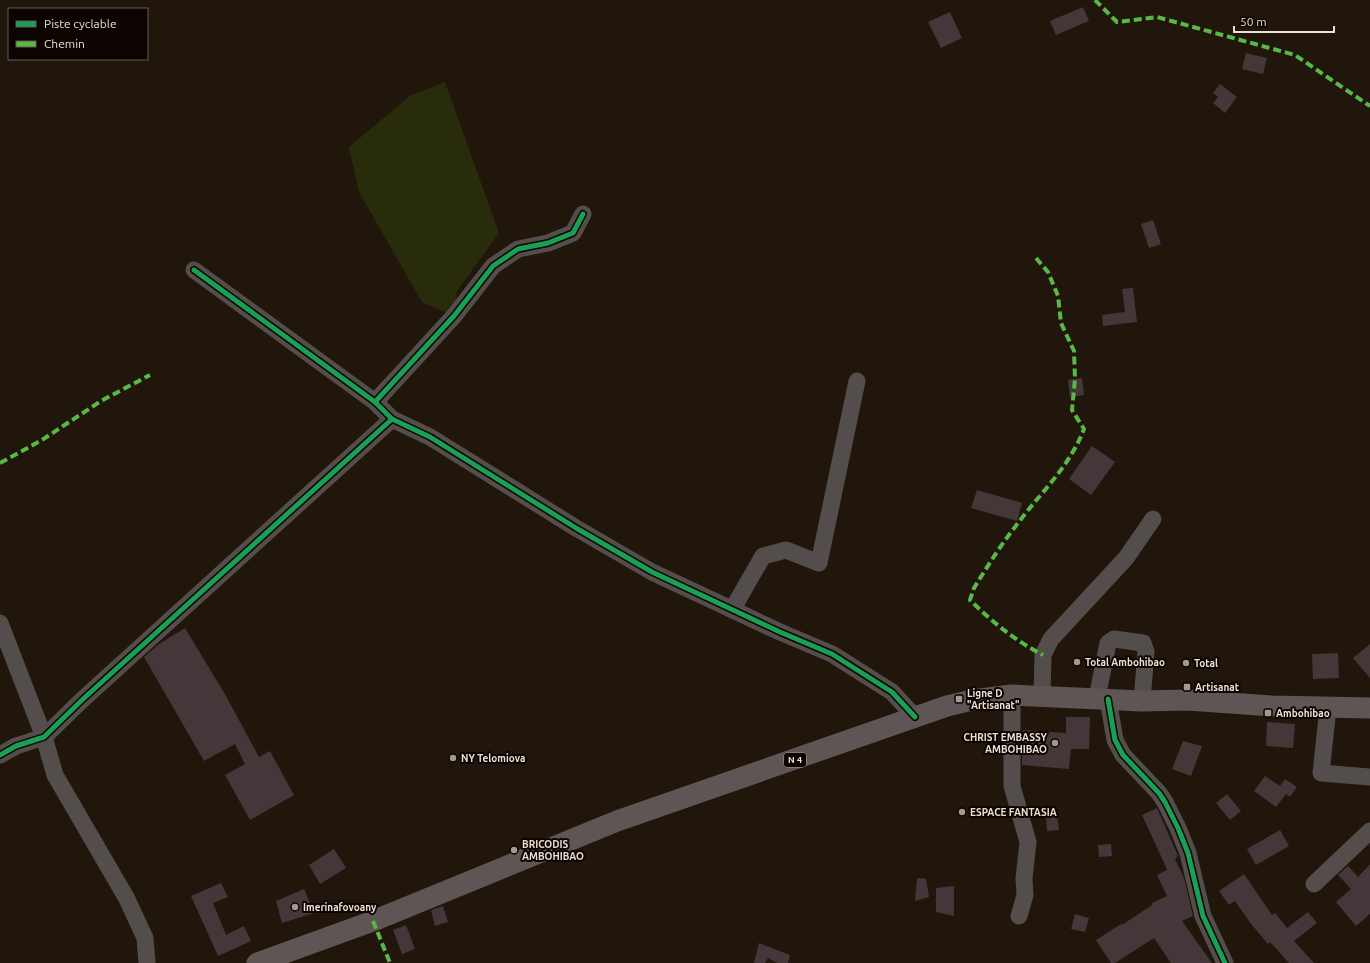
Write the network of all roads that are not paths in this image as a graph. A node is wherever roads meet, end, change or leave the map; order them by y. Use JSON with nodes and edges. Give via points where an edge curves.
{"nodes":[{"id":1,"x":583,"y":214,"type":"dead end"},
{"id":2,"x":194,"y":270,"type":"dead end"},
{"id":3,"x":857,"y":380,"type":"dead end"},
{"id":4,"x":376,"y":402,"type":"junction"},
{"id":5,"x":392,"y":419,"type":"junction"},
{"id":6,"x":1153,"y":519,"type":"dead end"},
{"id":7,"x":732,"y":610,"type":"junction"},
{"id":8,"x":0,"y":623,"type":"edge"},
{"id":9,"x":1012,"y":695,"type":"junction"},
{"id":10,"x":1042,"y":697,"type":"junction"},
{"id":11,"x":1102,"y":699,"type":"junction"},
{"id":12,"x":1142,"y":701,"type":"junction"},
{"id":13,"x":1367,"y":706,"type":"edge"},
{"id":14,"x":1328,"y":708,"type":"junction"},
{"id":15,"x":916,"y":717,"type":"junction"},
{"id":16,"x":44,"y":737,"type":"junction"},
{"id":17,"x":0,"y":755,"type":"edge"},
{"id":18,"x":1370,"y":777,"type":"edge"},
{"id":19,"x":1370,"y":831,"type":"edge"},
{"id":20,"x":1314,"y":884,"type":"dead end"},
{"id":21,"x":1019,"y":916,"type":"dead end"},
{"id":22,"x":147,"y":963,"type":"edge"},
{"id":23,"x":257,"y":963,"type":"edge"},
{"id":24,"x":1225,"y":963,"type":"edge"}],
"edges":[{"from":1,"to":4,"type":"street","via":[[573,233],[548,243],[518,249],[493,266],[454,316]]},
{"from":2,"to":4,"type":"street"},
{"from":3,"to":7,"type":"street","via":[[819,563],[786,550],[763,556]]},
{"from":4,"to":5,"type":"street"},
{"from":5,"to":7,"type":"street","via":[[430,437],[652,572]]},
{"from":5,"to":16,"type":"street"},
{"from":6,"to":10,"type":"street","via":[[1126,558],[1051,639],[1043,655]]},
{"from":7,"to":15,"type":"street","via":[[832,654],[892,692]]},
{"from":8,"to":16,"type":"street"},
{"from":9,"to":10,"type":"main road","number":"N 4"},
{"from":9,"to":15,"type":"main road","number":"N 4","via":[[972,700]]},
{"from":9,"to":21,"type":"street","via":[[1012,786],[1028,842],[1024,879],[1026,895]]},
{"from":10,"to":11,"type":"main road","number":"N 4"},
{"from":11,"to":12,"type":"main road","number":"N 4"},
{"from":11,"to":12,"type":"street","via":[[1108,643],[1114,639],[1143,643],[1145,647]]},
{"from":11,"to":24,"type":"street","via":[[1115,740],[1123,755],[1166,802],[1188,853],[1204,916]]},
{"from":12,"to":14,"type":"main road","number":"N 4","via":[[1188,700]]},
{"from":13,"to":14,"type":"main road","number":"N 4"},
{"from":14,"to":18,"type":"street","via":[[1321,773]]},
{"from":15,"to":23,"type":"main road","number":"N 4","via":[[617,821],[373,921]]},
{"from":16,"to":17,"type":"street","via":[[16,746]]},
{"from":16,"to":22,"type":"street","via":[[55,775],[127,899],[145,938]]},
{"from":19,"to":20,"type":"street"}]}
